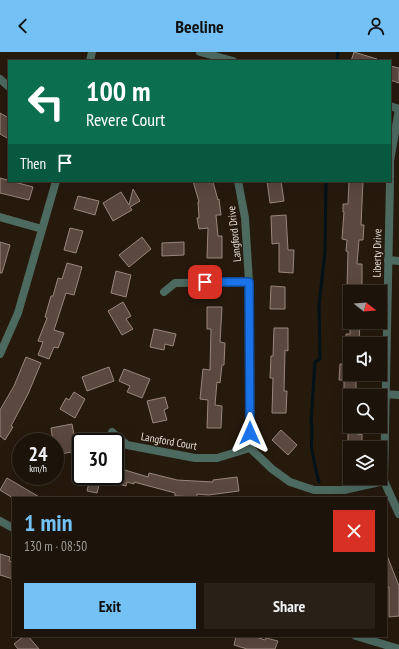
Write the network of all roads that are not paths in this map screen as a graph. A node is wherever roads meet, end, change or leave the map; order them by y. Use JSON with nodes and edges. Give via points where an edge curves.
{"nodes":[{"id":1,"x":200,"y":52,"type":"edge"},
{"id":2,"x":228,"y":60,"type":"edge"},
{"id":3,"x":0,"y":79,"type":"edge"},
{"id":4,"x":8,"y":86,"type":"edge"},
{"id":5,"x":399,"y":108,"type":"edge"},
{"id":6,"x":391,"y":155,"type":"edge"},
{"id":7,"x":56,"y":182,"type":"edge"},
{"id":8,"x":238,"y":182,"type":"edge"},
{"id":9,"x":390,"y":182,"type":"edge"},
{"id":10,"x":0,"y":217,"type":"edge"},
{"id":11,"x":42,"y":229,"type":"junction"},
{"id":12,"x":388,"y":260,"type":"junction"},
{"id":13,"x":399,"y":260,"type":"edge"},
{"id":14,"x":249,"y":282,"type":"junction"},
{"id":15,"x":164,"y":292,"type":"dead end"},
{"id":16,"x":0,"y":354,"type":"edge"},
{"id":17,"x":385,"y":389,"type":"edge"},
{"id":18,"x":387,"y":394,"type":"edge"},
{"id":19,"x":399,"y":394,"type":"edge"},
{"id":20,"x":112,"y":432,"type":"dead end"},
{"id":21,"x":250,"y":448,"type":"junction"},
{"id":22,"x":366,"y":485,"type":"edge"},
{"id":23,"x":386,"y":485,"type":"edge"},
{"id":24,"x":399,"y":514,"type":"edge"},
{"id":25,"x":0,"y":521,"type":"edge"},
{"id":26,"x":12,"y":527,"type":"edge"},
{"id":27,"x":360,"y":637,"type":"edge"},
{"id":28,"x":399,"y":648,"type":"edge"}],
"edges":[{"from":1,"to":2,"type":"street"},
{"from":3,"to":4,"type":"street"},
{"from":5,"to":6,"type":"street"},
{"from":7,"to":11,"type":"street"},
{"from":8,"to":14,"type":"street","name":"Langford Drive","via":[[245,218]]},
{"from":9,"to":12,"type":"street","name":"Liberty Drive"},
{"from":10,"to":11,"type":"street"},
{"from":11,"to":16,"type":"street","via":[[18,313]]},
{"from":12,"to":13,"type":"street"},
{"from":12,"to":17,"type":"street","name":"Liberty Drive"},
{"from":14,"to":15,"type":"street","via":[[175,282]]},
{"from":14,"to":21,"type":"street","name":"Langford Drive"},
{"from":18,"to":19,"type":"street"},
{"from":20,"to":21,"type":"street","name":"Langford Court","via":[[127,445],[195,458],[217,458]]},
{"from":21,"to":22,"type":"street","via":[[290,482],[314,490],[344,490]]},
{"from":23,"to":24,"type":"street","name":"Liberty Drive"},
{"from":25,"to":26,"type":"street"},
{"from":27,"to":28,"type":"street"}]}
